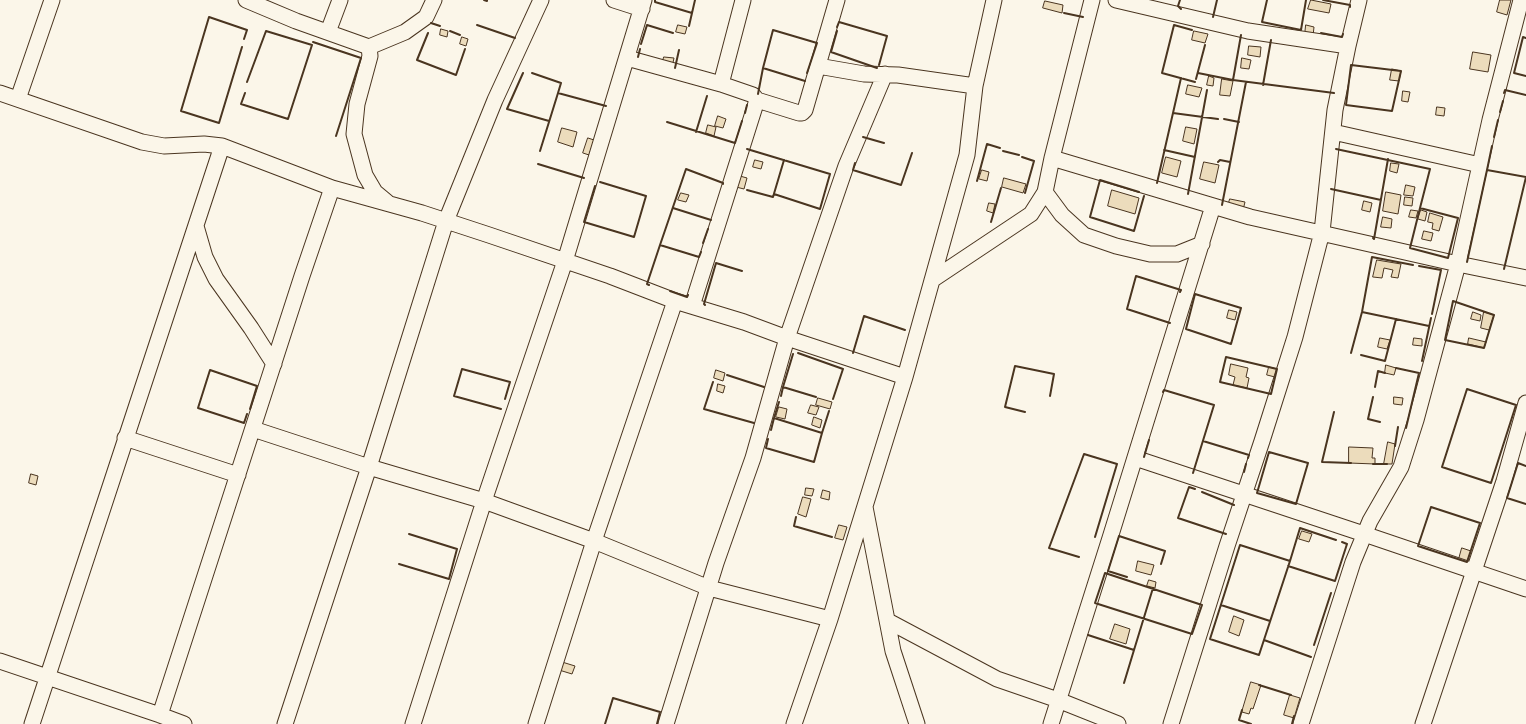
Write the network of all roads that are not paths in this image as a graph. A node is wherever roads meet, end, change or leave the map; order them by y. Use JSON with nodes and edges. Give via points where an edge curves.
{"nodes":[{"id":1,"x":52,"y":0,"type":"edge"},
{"id":2,"x":246,"y":0,"type":"edge"},
{"id":3,"x":340,"y":0,"type":"edge"},
{"id":4,"x":434,"y":0,"type":"edge"},
{"id":5,"x":541,"y":0,"type":"edge"},
{"id":6,"x":614,"y":0,"type":"edge"},
{"id":7,"x":743,"y":0,"type":"edge"},
{"id":8,"x":837,"y":0,"type":"edge"},
{"id":9,"x":994,"y":0,"type":"edge"},
{"id":10,"x":1092,"y":0,"type":"edge"},
{"id":11,"x":1116,"y":0,"type":"edge"},
{"id":12,"x":1359,"y":0,"type":"edge"},
{"id":13,"x":1521,"y":0,"type":"edge"},
{"id":14,"x":643,"y":4,"type":"edge"},
{"id":15,"x":1162,"y":6,"type":"edge"},
{"id":16,"x":328,"y":32,"type":"junction"},
{"id":17,"x":1348,"y":46,"type":"junction"},
{"id":18,"x":369,"y":47,"type":"junction"},
{"id":19,"x":627,"y":58,"type":"junction"},
{"id":20,"x":818,"y":66,"type":"junction"},
{"id":21,"x":885,"y":74,"type":"junction"},
{"id":22,"x":721,"y":84,"type":"junction"},
{"id":23,"x":975,"y":86,"type":"junction"},
{"id":24,"x":0,"y":93,"type":"edge"},
{"id":25,"x":18,"y":99,"type":"junction"},
{"id":26,"x":757,"y":100,"type":"junction"},
{"id":27,"x":1333,"y":132,"type":"junction"},
{"id":28,"x":222,"y":146,"type":"junction"},
{"id":29,"x":1052,"y":158,"type":"junction"},
{"id":30,"x":1480,"y":165,"type":"junction"},
{"id":31,"x":332,"y":188,"type":"junction"},
{"id":32,"x":1045,"y":192,"type":"junction"},
{"id":33,"x":391,"y":205,"type":"junction"},
{"id":34,"x":1214,"y":206,"type":"junction"},
{"id":35,"x":446,"y":221,"type":"junction"},
{"id":36,"x":196,"y":226,"type":"junction"},
{"id":37,"x":1322,"y":232,"type":"junction"},
{"id":38,"x":1202,"y":244,"type":"junction"},
{"id":39,"x":565,"y":261,"type":"junction"},
{"id":40,"x":1458,"y":264,"type":"junction"},
{"id":41,"x":1526,"y":278,"type":"edge"},
{"id":42,"x":932,"y":280,"type":"junction"},
{"id":43,"x":675,"y":301,"type":"junction"},
{"id":44,"x":692,"y":306,"type":"junction"},
{"id":45,"x":786,"y":338,"type":"junction"},
{"id":46,"x":274,"y":364,"type":"junction"},
{"id":47,"x":905,"y":377,"type":"junction"},
{"id":48,"x":1526,"y":403,"type":"edge"},
{"id":49,"x":253,"y":429,"type":"junction"},
{"id":50,"x":125,"y":438,"type":"junction"},
{"id":51,"x":1135,"y":458,"type":"junction"},
{"id":52,"x":369,"y":467,"type":"junction"},
{"id":53,"x":238,"y":474,"type":"junction"},
{"id":54,"x":1244,"y":494,"type":"junction"},
{"id":55,"x":484,"y":502,"type":"junction"},
{"id":56,"x":865,"y":506,"type":"junction"},
{"id":57,"x":1364,"y":534,"type":"junction"},
{"id":58,"x":594,"y":541,"type":"junction"},
{"id":59,"x":1474,"y":570,"type":"junction"},
{"id":60,"x":709,"y":588,"type":"junction"},
{"id":61,"x":1526,"y":589,"type":"edge"},
{"id":62,"x":830,"y":619,"type":"junction"},
{"id":63,"x":888,"y":622,"type":"junction"},
{"id":64,"x":0,"y":661,"type":"edge"},
{"id":65,"x":48,"y":677,"type":"junction"},
{"id":66,"x":1058,"y":700,"type":"junction"},
{"id":67,"x":160,"y":715,"type":"junction"},
{"id":68,"x":32,"y":724,"type":"edge"},
{"id":69,"x":184,"y":724,"type":"edge"},
{"id":70,"x":285,"y":724,"type":"edge"},
{"id":71,"x":413,"y":724,"type":"edge"},
{"id":72,"x":536,"y":724,"type":"edge"},
{"id":73,"x":666,"y":724,"type":"edge"},
{"id":74,"x":794,"y":724,"type":"edge"},
{"id":75,"x":917,"y":724,"type":"edge"},
{"id":76,"x":1051,"y":724,"type":"edge"},
{"id":77,"x":1118,"y":724,"type":"edge"},
{"id":78,"x":1171,"y":724,"type":"edge"},
{"id":79,"x":1301,"y":724,"type":"edge"},
{"id":80,"x":1423,"y":724,"type":"edge"}],
"edges":[{"from":1,"to":25,"type":"street"},
{"from":2,"to":16,"type":"street"},
{"from":3,"to":16,"type":"street"},
{"from":4,"to":18,"type":"street","via":[[426,16],[404,32]]},
{"from":5,"to":35,"type":"street","via":[[495,100]]},
{"from":6,"to":14,"type":"street"},
{"from":7,"to":22,"type":"street"},
{"from":8,"to":20,"type":"street"},
{"from":9,"to":23,"type":"street"},
{"from":10,"to":29,"type":"street"},
{"from":11,"to":15,"type":"street"},
{"from":12,"to":17,"type":"street"},
{"from":13,"to":30,"type":"street"},
{"from":14,"to":19,"type":"street"},
{"from":15,"to":17,"type":"street","via":[[1248,31]]},
{"from":16,"to":18,"type":"street"},
{"from":17,"to":27,"type":"street"},
{"from":18,"to":33,"type":"street","via":[[370,56],[357,104],[354,134],[365,175],[375,192]]},
{"from":19,"to":22,"type":"street"},
{"from":19,"to":39,"type":"street"},
{"from":20,"to":21,"type":"street","via":[[864,74]]},
{"from":20,"to":26,"type":"street","via":[[802,113]]},
{"from":21,"to":23,"type":"street"},
{"from":21,"to":45,"type":"street","via":[[846,166]]},
{"from":22,"to":26,"type":"street","via":[[753,95]]},
{"from":23,"to":42,"type":"street","via":[[967,155]]},
{"from":24,"to":25,"type":"street"},
{"from":25,"to":28,"type":"street","via":[[142,142],[164,146]]},
{"from":26,"to":44,"type":"street"},
{"from":27,"to":30,"type":"street"},
{"from":27,"to":37,"type":"street"},
{"from":28,"to":31,"type":"street"},
{"from":28,"to":36,"type":"street"},
{"from":29,"to":32,"type":"street"},
{"from":29,"to":34,"type":"street"},
{"from":30,"to":40,"type":"street"},
{"from":31,"to":33,"type":"street"},
{"from":31,"to":46,"type":"street"},
{"from":32,"to":38,"type":"street","via":[[1062,215],[1084,235],[1116,246],[1150,254],[1177,254]]},
{"from":32,"to":42,"type":"street","via":[[1031,214]]},
{"from":33,"to":35,"type":"street"},
{"from":34,"to":37,"type":"street","via":[[1250,217]]},
{"from":34,"to":38,"type":"street"},
{"from":35,"to":39,"type":"street"},
{"from":35,"to":52,"type":"street"},
{"from":36,"to":46,"type":"street","via":[[205,257],[216,278]]},
{"from":36,"to":50,"type":"street"},
{"from":37,"to":40,"type":"street"},
{"from":37,"to":54,"type":"street","via":[[1295,337]]},
{"from":38,"to":51,"type":"street"},
{"from":39,"to":43,"type":"street"},
{"from":39,"to":55,"type":"street"},
{"from":40,"to":41,"type":"street"},
{"from":40,"to":57,"type":"street","via":[[1401,467]]},
{"from":42,"to":47,"type":"street"},
{"from":43,"to":44,"type":"street"},
{"from":43,"to":58,"type":"street"},
{"from":44,"to":45,"type":"street"},
{"from":45,"to":47,"type":"street"},
{"from":45,"to":60,"type":"street","via":[[752,458]]},
{"from":46,"to":49,"type":"street"},
{"from":47,"to":56,"type":"street"},
{"from":48,"to":59,"type":"street"},
{"from":49,"to":52,"type":"street"},
{"from":49,"to":53,"type":"street"},
{"from":50,"to":53,"type":"street"},
{"from":50,"to":65,"type":"street"},
{"from":51,"to":54,"type":"street"},
{"from":51,"to":66,"type":"street"},
{"from":52,"to":55,"type":"street"},
{"from":52,"to":70,"type":"street"},
{"from":53,"to":67,"type":"street"},
{"from":54,"to":57,"type":"street"},
{"from":54,"to":78,"type":"street"},
{"from":55,"to":58,"type":"street"},
{"from":55,"to":71,"type":"street"},
{"from":56,"to":62,"type":"street"},
{"from":56,"to":63,"type":"street"},
{"from":57,"to":59,"type":"street"},
{"from":57,"to":79,"type":"street"},
{"from":58,"to":60,"type":"street"},
{"from":58,"to":72,"type":"street"},
{"from":59,"to":61,"type":"street"},
{"from":59,"to":80,"type":"street"},
{"from":60,"to":62,"type":"street"},
{"from":60,"to":73,"type":"street"},
{"from":62,"to":74,"type":"street"},
{"from":63,"to":66,"type":"street","via":[[997,680]]},
{"from":63,"to":75,"type":"street","via":[[893,651]]},
{"from":64,"to":65,"type":"street"},
{"from":65,"to":67,"type":"street"},
{"from":65,"to":68,"type":"street"},
{"from":66,"to":76,"type":"street"},
{"from":66,"to":77,"type":"street"},
{"from":67,"to":69,"type":"street"}]}
